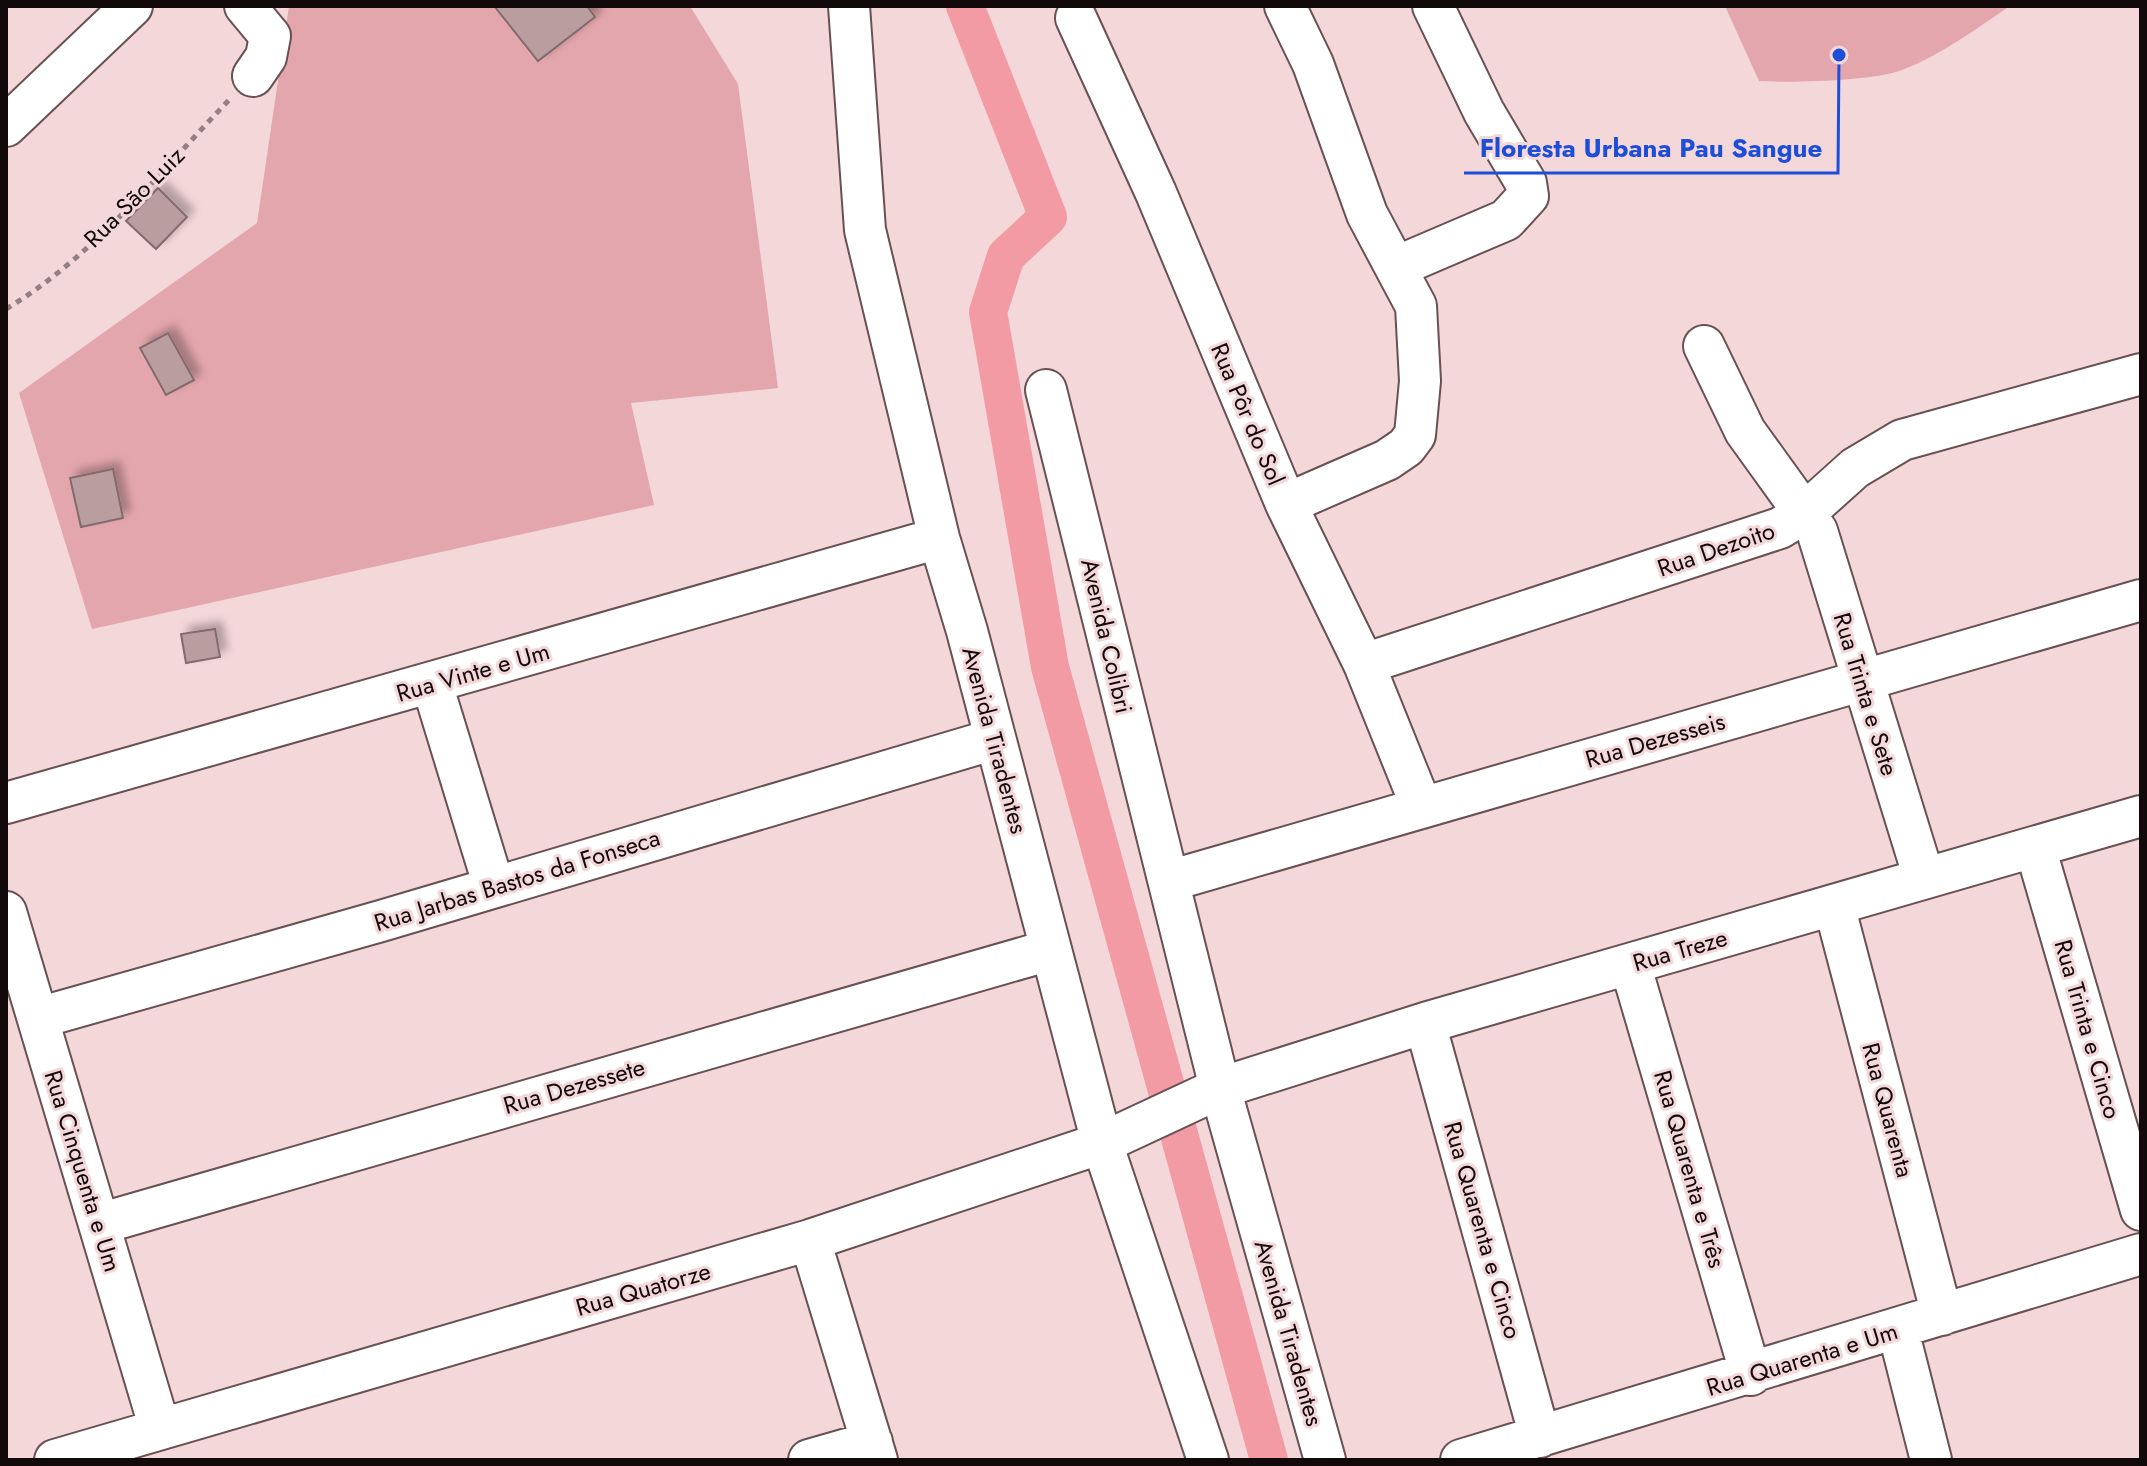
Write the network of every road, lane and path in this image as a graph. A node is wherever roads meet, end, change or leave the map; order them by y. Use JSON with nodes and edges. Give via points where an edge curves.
{"nodes":[{"id":1,"x":132,"y":6,"type":"edge"},
{"id":2,"x":245,"y":6,"type":"edge"},
{"id":3,"x":849,"y":6,"type":"edge"},
{"id":4,"x":1285,"y":6,"type":"edge"},
{"id":5,"x":1433,"y":6,"type":"edge"},
{"id":6,"x":1076,"y":18,"type":"dead end"},
{"id":7,"x":253,"y":76,"type":"joint"},
{"id":8,"x":6,"y":126,"type":"edge"},
{"id":9,"x":1396,"y":267,"type":"junction"},
{"id":10,"x":6,"y":309,"type":"edge"},
{"id":11,"x":1704,"y":346,"type":"dead end"},
{"id":12,"x":2141,"y":374,"type":"edge"},
{"id":13,"x":1046,"y":390,"type":"dead end"},
{"id":14,"x":1286,"y":504,"type":"junction"},
{"id":15,"x":1806,"y":512,"type":"junction"},
{"id":16,"x":939,"y":538,"type":"junction"},
{"id":17,"x":2141,"y":600,"type":"edge"},
{"id":18,"x":1364,"y":664,"type":"junction"},
{"id":19,"x":1860,"y":680,"type":"junction"},
{"id":20,"x":432,"y":684,"type":"junction"},
{"id":21,"x":995,"y":739,"type":"junction"},
{"id":22,"x":6,"y":803,"type":"edge"},
{"id":23,"x":1422,"y":808,"type":"junction"},
{"id":24,"x":2141,"y":816,"type":"edge"},
{"id":25,"x":2035,"y":847,"type":"junction"},
{"id":26,"x":1924,"y":878,"type":"junction"},
{"id":27,"x":1169,"y":881,"type":"junction"},
{"id":28,"x":494,"y":887,"type":"junction"},
{"id":29,"x":1834,"y":905,"type":"junction"},
{"id":30,"x":6,"y":912,"type":"edge"},
{"id":31,"x":1050,"y":950,"type":"junction"},
{"id":32,"x":1630,"y":964,"type":"junction"},
{"id":33,"x":38,"y":1018,"type":"junction"},
{"id":34,"x":1425,"y":1023,"type":"junction"},
{"id":35,"x":1209,"y":1093,"type":"junction"},
{"id":36,"x":1115,"y":1136,"type":"junction"},
{"id":37,"x":2141,"y":1210,"type":"edge"},
{"id":38,"x":99,"y":1224,"type":"junction"},
{"id":39,"x":810,"y":1240,"type":"junction"},
{"id":40,"x":2141,"y":1254,"type":"edge"},
{"id":41,"x":1942,"y":1315,"type":"junction"},
{"id":42,"x":1898,"y":1330,"type":"junction"},
{"id":43,"x":1751,"y":1375,"type":"junction"},
{"id":44,"x":160,"y":1429,"type":"junction"},
{"id":45,"x":1540,"y":1437,"type":"junction"},
{"id":46,"x":874,"y":1451,"type":"edge"},
{"id":47,"x":55,"y":1460,"type":"edge"},
{"id":48,"x":809,"y":1460,"type":"edge"},
{"id":49,"x":1208,"y":1460,"type":"edge"},
{"id":50,"x":1325,"y":1460,"type":"edge"},
{"id":51,"x":1461,"y":1460,"type":"edge"},
{"id":52,"x":1931,"y":1460,"type":"edge"}],
"edges":[{"from":1,"to":8,"type":"street"},
{"from":2,"to":7,"type":"street","via":[[270,36],[266,57]]},
{"from":3,"to":16,"type":"street","name":"Avenida Tiradentes","via":[[865,230]]},
{"from":4,"to":9,"type":"street","via":[[1313,64],[1367,214]]},
{"from":5,"to":9,"type":"street","via":[[1484,112],[1526,183],[1528,196],[1506,220]]},
{"from":6,"to":14,"type":"street","name":"Rua Pôr do Sol","via":[[1156,193]]},
{"from":7,"to":10,"type":"path","name":"Rua São Luiz","via":[[39,290]]},
{"from":9,"to":14,"type":"street","via":[[1416,306],[1420,381],[1415,435],[1387,460]]},
{"from":11,"to":15,"type":"street","name":"Rua Trinta e Sete","via":[[1751,441]]},
{"from":12,"to":15,"type":"street","name":"Rua Dezoito","via":[[1902,440],[1855,468]]},
{"from":13,"to":27,"type":"street","name":"Avenida Colibri"},
{"from":14,"to":18,"type":"street","name":"Rua Pôr do Sol"},
{"from":15,"to":18,"type":"street","name":"Rua Dezoito","via":[[1780,528]]},
{"from":15,"to":19,"type":"street","name":"Rua Trinta e Sete","via":[[1817,531]]},
{"from":16,"to":20,"type":"street","name":"Rua Vinte e Um"},
{"from":16,"to":21,"type":"street","name":"Avenida Tiradentes"},
{"from":17,"to":19,"type":"street","name":"Rua Dezesseis"},
{"from":18,"to":23,"type":"street","name":"Rua Pôr do Sol"},
{"from":19,"to":23,"type":"street","name":"Rua Dezesseis"},
{"from":19,"to":26,"type":"street","name":"Rua Trinta e Sete"},
{"from":20,"to":22,"type":"street","name":"Rua Vinte e Um"},
{"from":20,"to":28,"type":"street"},
{"from":21,"to":28,"type":"street","name":"Rua Jarbas Bastos da Fonseca"},
{"from":21,"to":31,"type":"street","name":"Avenida Tiradentes"},
{"from":23,"to":27,"type":"street","name":"Rua Dezesseis"},
{"from":24,"to":25,"type":"street","name":"Rua Treze"},
{"from":25,"to":26,"type":"street","name":"Rua Treze"},
{"from":25,"to":37,"type":"street","name":"Rua Trinta e Cinco"},
{"from":26,"to":29,"type":"street","name":"Rua Treze"},
{"from":27,"to":35,"type":"street","name":"Avenida Tiradentes"},
{"from":28,"to":33,"type":"street","name":"Rua Jarbas Bastos da Fonseca"},
{"from":29,"to":32,"type":"street","name":"Rua Treze"},
{"from":29,"to":41,"type":"street","name":"Rua Quarenta"},
{"from":30,"to":33,"type":"street","name":"Rua Cinquenta e Um"},
{"from":31,"to":36,"type":"street","name":"Avenida Tiradentes"},
{"from":31,"to":38,"type":"street","name":"Rua Dezessete"},
{"from":32,"to":34,"type":"street","name":"Rua Treze"},
{"from":32,"to":43,"type":"street","name":"Rua Quarenta e Três"},
{"from":33,"to":38,"type":"street","name":"Rua Cinquenta e Um"},
{"from":34,"to":35,"type":"street","name":"Rua Treze"},
{"from":34,"to":45,"type":"street","name":"Rua Quarenta e Cinco"},
{"from":35,"to":36,"type":"street","name":"Rua Quatorze"},
{"from":35,"to":50,"type":"street","name":"Avenida Tiradentes"},
{"from":36,"to":39,"type":"street","name":"Rua Quatorze"},
{"from":36,"to":49,"type":"street","name":"Avenida Tiradentes"},
{"from":38,"to":44,"type":"street","name":"Rua Cinquenta e Um"},
{"from":39,"to":44,"type":"street","name":"Rua Quatorze"},
{"from":39,"to":46,"type":"street"},
{"from":40,"to":41,"type":"street","name":"Rua Quarenta e Um"},
{"from":41,"to":42,"type":"street","name":"Rua Quarenta e Um"},
{"from":42,"to":43,"type":"street","name":"Rua Quarenta e Um"},
{"from":42,"to":52,"type":"street"},
{"from":43,"to":45,"type":"street","name":"Rua Quarenta e Um"},
{"from":44,"to":47,"type":"street","name":"Rua Quatorze"},
{"from":45,"to":51,"type":"street","name":"Rua Quarenta e Um"},
{"from":46,"to":48,"type":"street"}]}
